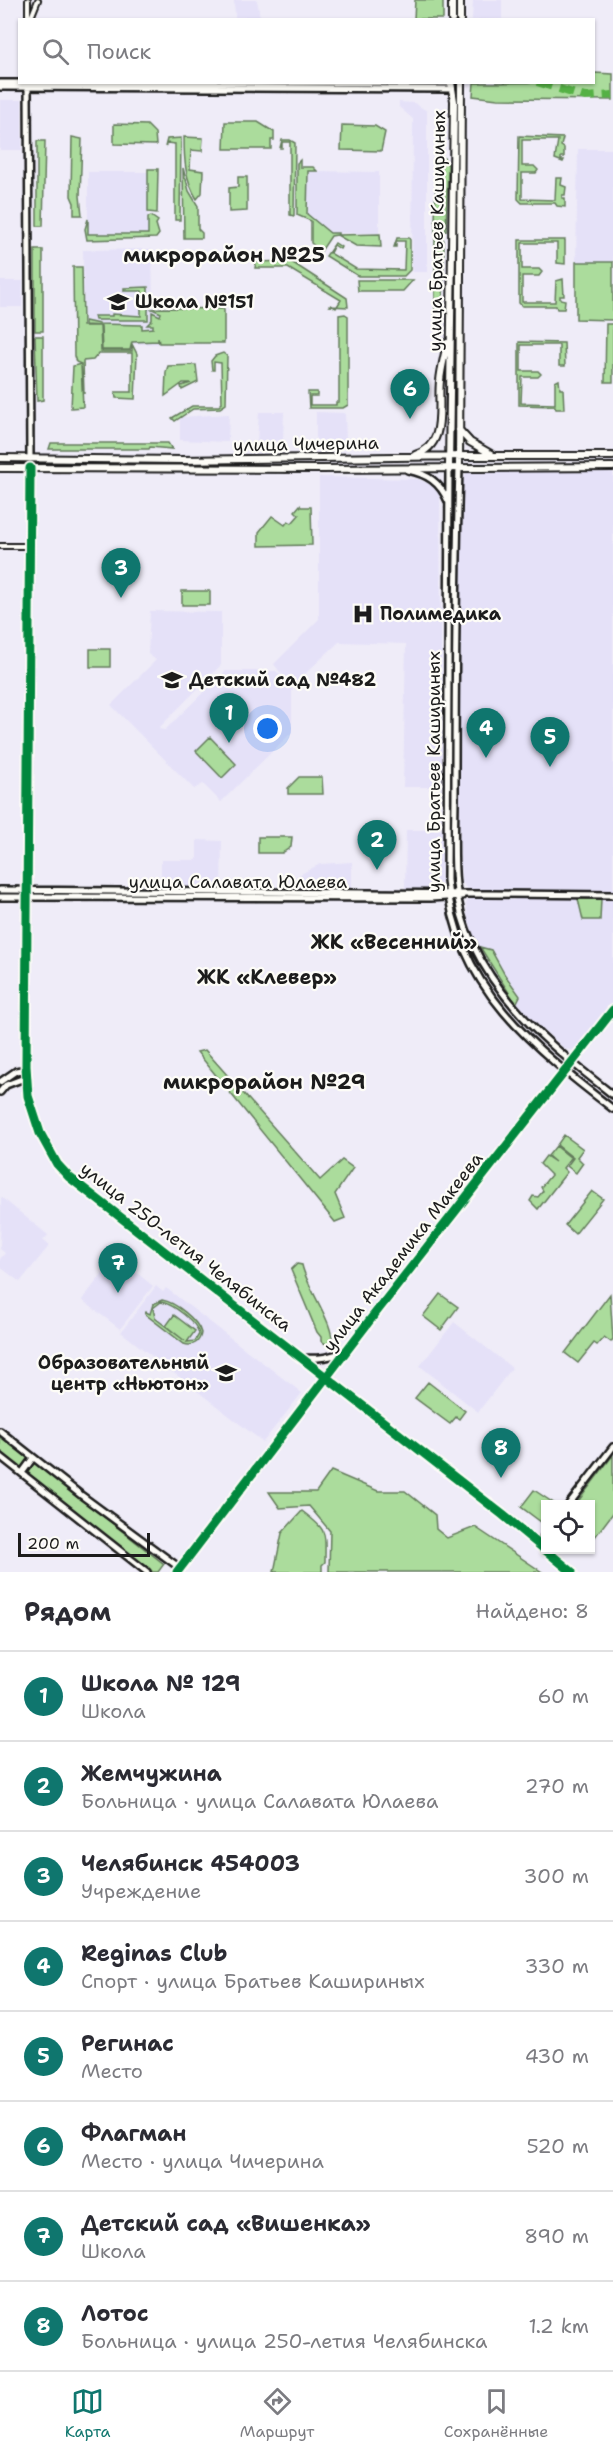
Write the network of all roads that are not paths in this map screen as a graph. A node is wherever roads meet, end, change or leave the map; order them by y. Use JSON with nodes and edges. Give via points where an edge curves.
{"nodes":[{"id":1,"x":28,"y":0,"type":"edge"},
{"id":2,"x":38,"y":0,"type":"edge"},
{"id":3,"x":452,"y":0,"type":"edge"},
{"id":4,"x":460,"y":0,"type":"edge"},
{"id":5,"x":29,"y":18,"type":"edge"},
{"id":6,"x":30,"y":18,"type":"edge"},
{"id":7,"x":452,"y":18,"type":"edge"},
{"id":8,"x":460,"y":18,"type":"edge"},
{"id":9,"x":461,"y":84,"type":"edge"},
{"id":10,"x":0,"y":85,"type":"edge"},
{"id":11,"x":28,"y":85,"type":"edge"},
{"id":12,"x":186,"y":85,"type":"edge"},
{"id":13,"x":297,"y":85,"type":"edge"},
{"id":14,"x":451,"y":85,"type":"edge"},
{"id":15,"x":450,"y":328,"type":"junction"},
{"id":16,"x":459,"y":429,"type":"junction"},
{"id":17,"x":449,"y":456,"type":"junction"},
{"id":18,"x":459,"y":456,"type":"junction"},
{"id":19,"x":494,"y":456,"type":"junction"},
{"id":20,"x":613,"y":456,"type":"edge"},
{"id":21,"x":399,"y":457,"type":"junction"},
{"id":22,"x":0,"y":458,"type":"edge"},
{"id":23,"x":30,"y":458,"type":"junction"},
{"id":24,"x":613,"y":467,"type":"edge"},
{"id":25,"x":0,"y":468,"type":"edge"},
{"id":26,"x":30,"y":468,"type":"junction"},
{"id":27,"x":449,"y":468,"type":"junction"},
{"id":28,"x":459,"y":468,"type":"junction"},
{"id":29,"x":399,"y":469,"type":"junction"},
{"id":30,"x":449,"y":502,"type":"junction"},
{"id":31,"x":0,"y":546,"type":"edge"},
{"id":32,"x":30,"y":546,"type":"junction"},
{"id":33,"x":448,"y":824,"type":"junction"},
{"id":34,"x":455,"y":824,"type":"junction"},
{"id":35,"x":0,"y":890,"type":"edge"},
{"id":36,"x":27,"y":894,"type":"junction"},
{"id":37,"x":458,"y":895,"type":"junction"},
{"id":38,"x":613,"y":895,"type":"edge"},
{"id":39,"x":448,"y":896,"type":"junction"},
{"id":40,"x":0,"y":897,"type":"edge"},
{"id":41,"x":613,"y":1010,"type":"edge"},
{"id":42,"x":572,"y":1063,"type":"junction"},
{"id":43,"x":26,"y":1069,"type":"junction"},
{"id":44,"x":565,"y":1072,"type":"junction"},
{"id":45,"x":27,"y":1077,"type":"junction"},
{"id":46,"x":0,"y":1082,"type":"edge"},
{"id":47,"x":0,"y":1092,"type":"edge"},
{"id":48,"x":613,"y":1095,"type":"edge"},
{"id":49,"x":613,"y":1109,"type":"edge"},
{"id":50,"x":348,"y":1349,"type":"junction"},
{"id":51,"x":300,"y":1357,"type":"junction"},
{"id":52,"x":326,"y":1378,"type":"junction"},
{"id":53,"x":0,"y":1431,"type":"edge"},
{"id":54,"x":613,"y":1448,"type":"edge"},
{"id":55,"x":0,"y":1456,"type":"edge"},
{"id":56,"x":33,"y":1458,"type":"junction"},
{"id":57,"x":22,"y":1473,"type":"junction"},
{"id":58,"x":572,"y":1500,"type":"edge"},
{"id":59,"x":541,"y":1540,"type":"edge"},
{"id":60,"x":538,"y":1544,"type":"junction"},
{"id":61,"x":178,"y":1570,"type":"edge"},
{"id":62,"x":147,"y":1572,"type":"edge"},
{"id":63,"x":572,"y":1572,"type":"edge"}],
"edges":[{"from":1,"to":5,"type":"street"},
{"from":2,"to":6,"type":"street"},
{"from":3,"to":7,"type":"main road"},
{"from":4,"to":8,"type":"main road"},
{"from":9,"to":14,"type":"main road"},
{"from":9,"to":16,"type":"main road","name":"улица Братьев Кашириных"},
{"from":10,"to":11,"type":"street"},
{"from":11,"to":12,"type":"street"},
{"from":11,"to":23,"type":"street","name":"улица 250-летия Челябинска"},
{"from":12,"to":13,"type":"street"},
{"from":13,"to":14,"type":"street"},
{"from":14,"to":15,"type":"main road","name":"улица Братьев Кашириных","via":[[454,101]]},
{"from":15,"to":17,"type":"main road","name":"улица Братьев Кашириных"},
{"from":15,"to":21,"type":"main road","via":[[440,380],[437,436],[423,452]]},
{"from":16,"to":18,"type":"main road","name":"улица Братьев Кашириных"},
{"from":16,"to":19,"type":"main road","via":[[470,442]]},
{"from":17,"to":18,"type":"main road","name":"улица Чичерина"},
{"from":17,"to":21,"type":"main road","name":"улица Чичерина"},
{"from":17,"to":27,"type":"main road","name":"улица Братьев Кашириных"},
{"from":18,"to":19,"type":"main road","name":"улица Чичерина"},
{"from":18,"to":28,"type":"main road","name":"улица Братьев Кашириных"},
{"from":19,"to":20,"type":"main road","name":"улица Чичерина"},
{"from":21,"to":23,"type":"main road","name":"улица Чичерина"},
{"from":22,"to":23,"type":"main road","name":"улица Чичерина"},
{"from":23,"to":26,"type":"main road","name":"улица 250-летия Челябинска"},
{"from":24,"to":28,"type":"main road","name":"улица Чичерина"},
{"from":25,"to":26,"type":"main road","name":"улица Чичерина"},
{"from":26,"to":29,"type":"main road","name":"улица Чичерина"},
{"from":26,"to":32,"type":"street","name":"улица 250-летия Челябинска"},
{"from":27,"to":28,"type":"main road","name":"улица Чичерина"},
{"from":27,"to":29,"type":"main road","name":"улица Чичерина"},
{"from":27,"to":30,"type":"street","name":"улица Братьев Кашириных"},
{"from":28,"to":34,"type":"street","name":"улица Братьев Кашириных"},
{"from":29,"to":30,"type":"street","via":[[434,480]]},
{"from":30,"to":33,"type":"street","name":"улица Братьев Кашириных"},
{"from":31,"to":32,"type":"street"},
{"from":32,"to":36,"type":"street","name":"улица 250-летия Челябинска"},
{"from":33,"to":34,"type":"street"},
{"from":33,"to":39,"type":"street","name":"улица Братьев Кашириных"},
{"from":34,"to":37,"type":"street","name":"улица Братьев Кашириных"},
{"from":35,"to":36,"type":"street","name":"улица Салавата Юлаева"},
{"from":36,"to":39,"type":"street","name":"улица Салавата Юлаева"},
{"from":36,"to":40,"type":"street","name":"улица Салавата Юлаева"},
{"from":36,"to":43,"type":"street","name":"улица 250-летия Челябинска"},
{"from":37,"to":38,"type":"street","name":"улица Салавата Юлаева"},
{"from":37,"to":39,"type":"street","name":"улица Салавата Юлаева"},
{"from":37,"to":42,"type":"street","name":"улица Братьев Кашириных","via":[[472,944],[500,991],[515,1011]]},
{"from":39,"to":44,"type":"street","name":"улица Братьев Кашириных","via":[[458,937],[479,977],[514,1024]]},
{"from":41,"to":42,"type":"street","name":"улица Академика Макеева"},
{"from":42,"to":44,"type":"street","name":"улица Академика Макеева"},
{"from":42,"to":48,"type":"street","name":"улица Братьев Кашириных"},
{"from":43,"to":45,"type":"street","name":"улица 250-летия Челябинска"},
{"from":43,"to":46,"type":"street"},
{"from":44,"to":49,"type":"street","name":"улица Братьев Кашириных"},
{"from":44,"to":50,"type":"street","name":"улица Академика Макеева"},
{"from":45,"to":47,"type":"street","via":[[6,1085]]},
{"from":45,"to":51,"type":"street","name":"улица 250-летия Челябинска","via":[[28,1096],[40,1134],[69,1178]]},
{"from":50,"to":51,"type":"street","via":[[320,1359]]},
{"from":50,"to":52,"type":"street","name":"улица Академика Макеева"},
{"from":51,"to":52,"type":"street","name":"улица 250-летия Челябинска"},
{"from":52,"to":60,"type":"street","name":"улица 250-летия Челябинска"},
{"from":52,"to":61,"type":"street","name":"улица Академика Макеева"},
{"from":53,"to":56,"type":"street"},
{"from":54,"to":58,"type":"street"},
{"from":55,"to":57,"type":"street"},
{"from":56,"to":57,"type":"street"},
{"from":56,"to":61,"type":"street"},
{"from":57,"to":62,"type":"street"},
{"from":59,"to":60,"type":"street"},
{"from":60,"to":63,"type":"street","name":"улица 250-летия Челябинска"}]}
